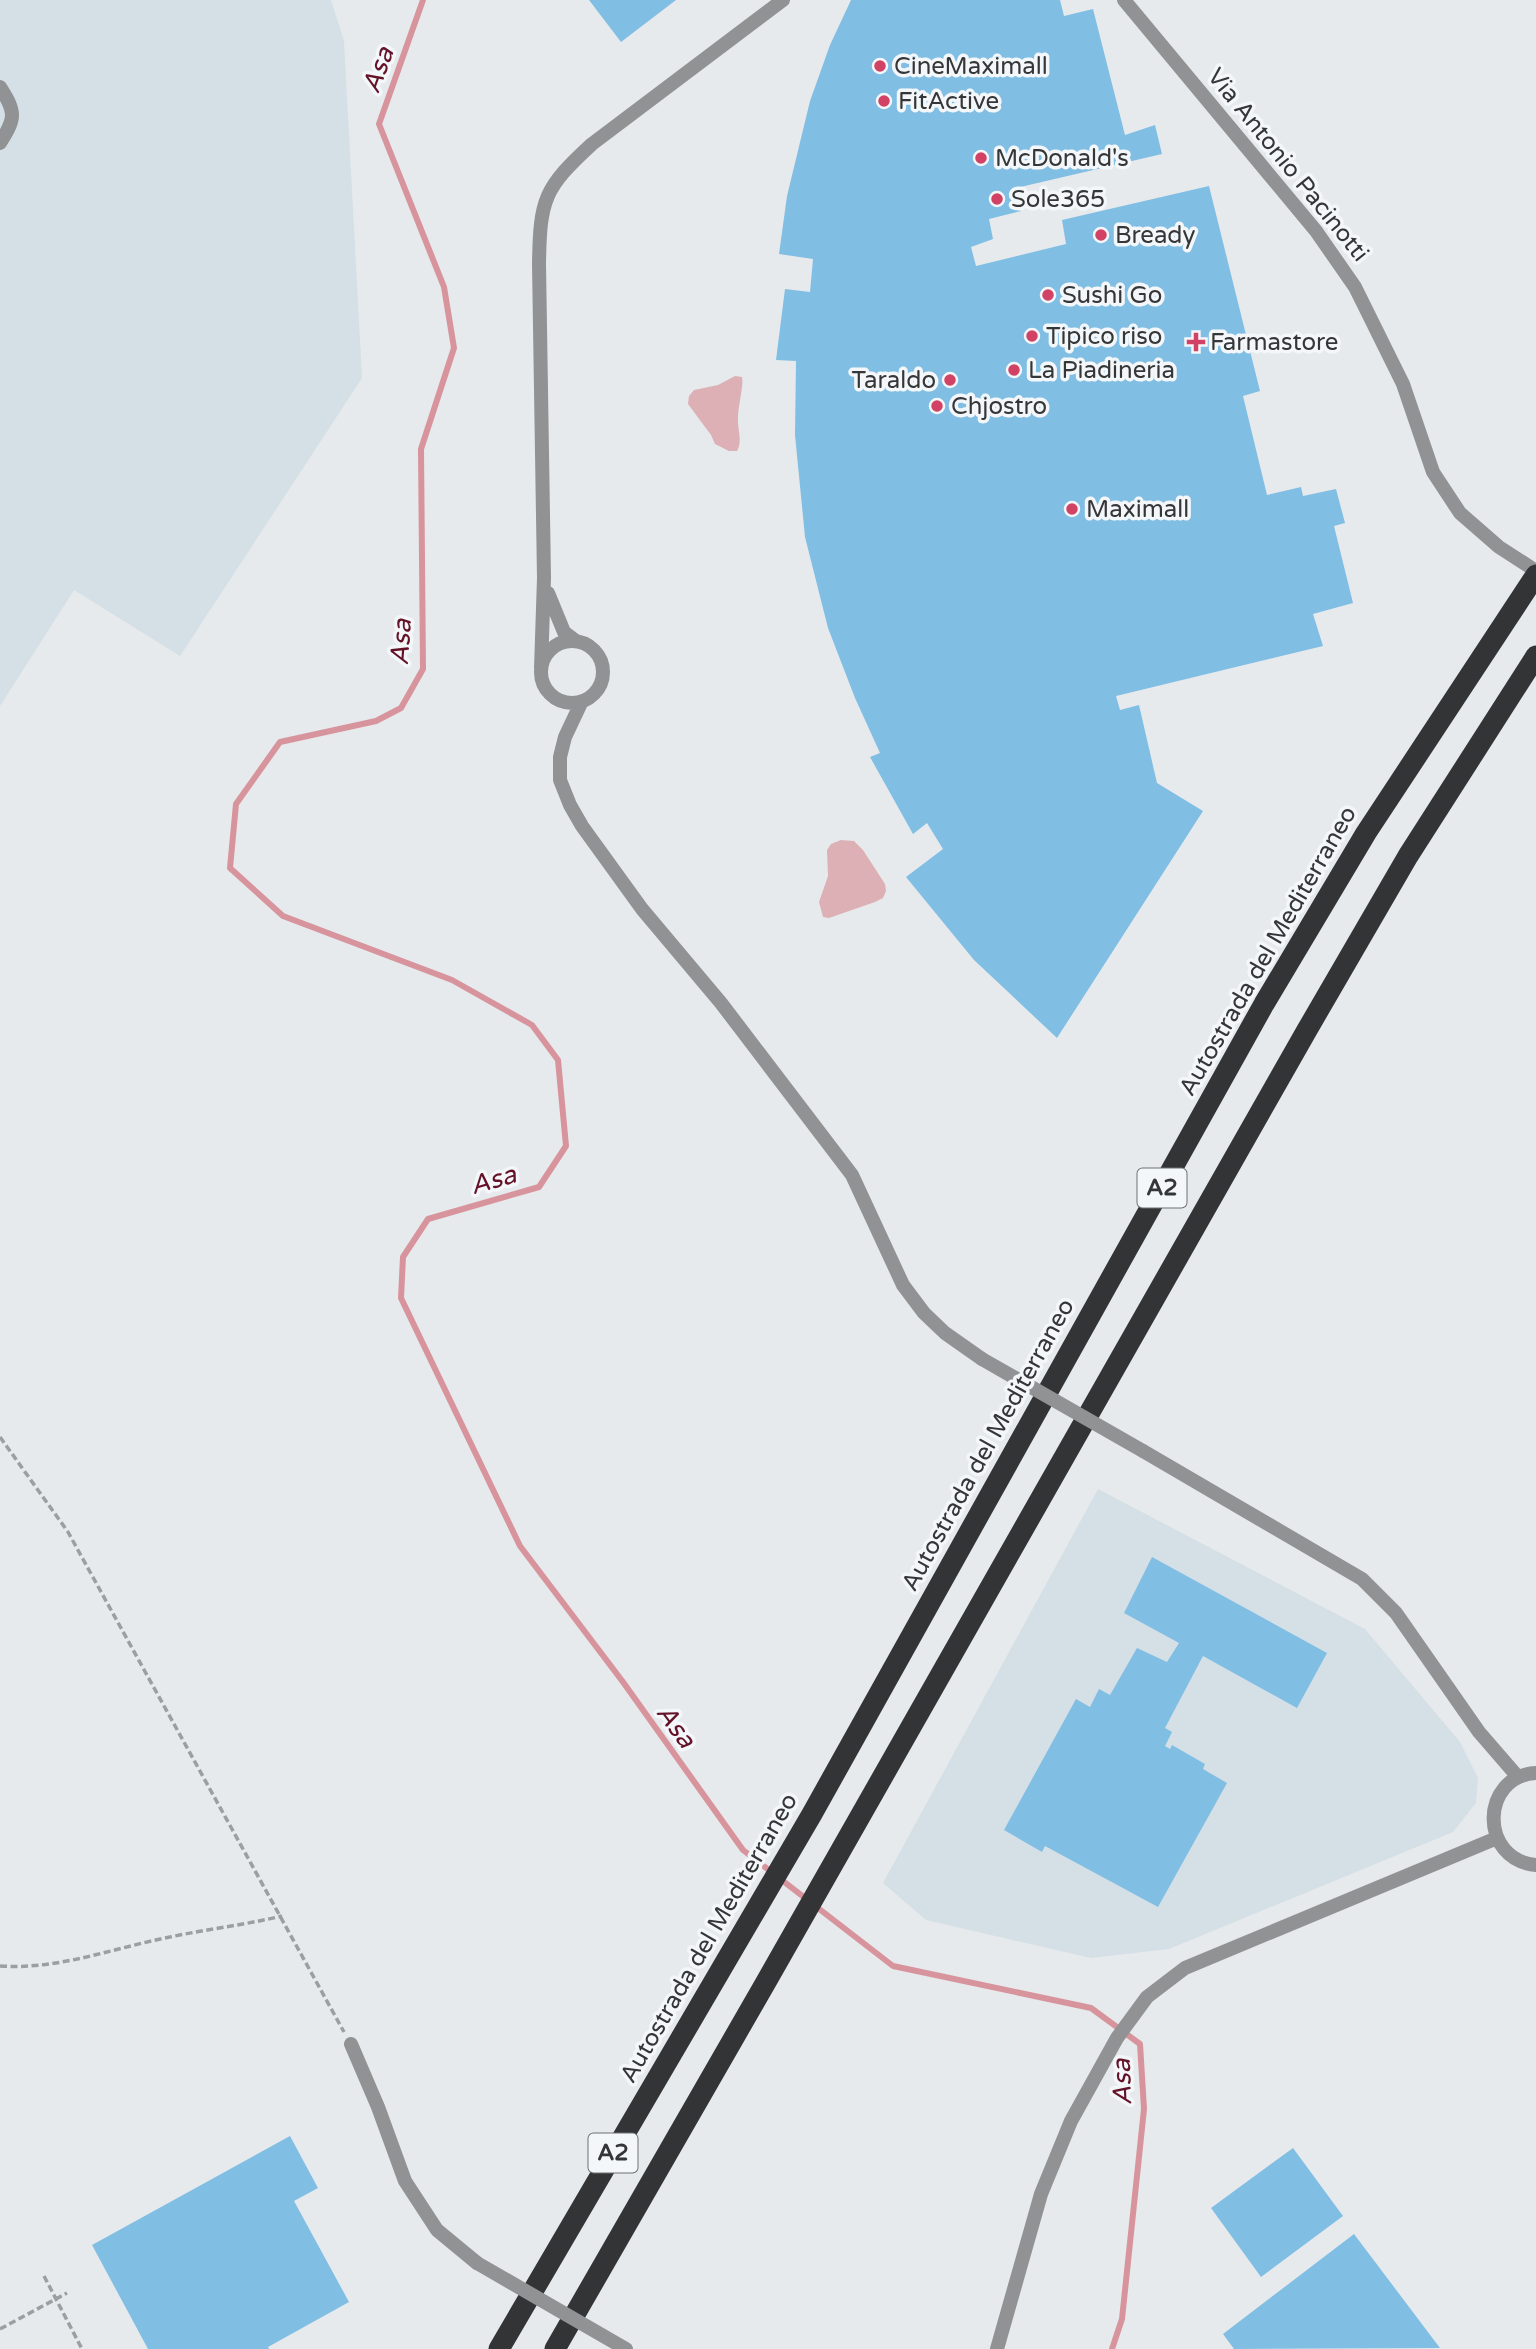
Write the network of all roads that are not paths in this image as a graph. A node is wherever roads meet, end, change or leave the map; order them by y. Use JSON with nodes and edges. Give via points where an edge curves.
{"nodes":[{"id":1,"x":783,"y":0,"type":"edge"},
{"id":2,"x":1124,"y":0,"type":"edge"},
{"id":3,"x":0,"y":87,"type":"edge"},
{"id":4,"x":0,"y":143,"type":"edge"},
{"id":5,"x":1536,"y":573,"type":"edge"},
{"id":6,"x":544,"y":578,"type":"junction"},
{"id":7,"x":576,"y":641,"type":"junction"},
{"id":8,"x":1536,"y":656,"type":"edge"},
{"id":9,"x":541,"y":668,"type":"junction"},
{"id":10,"x":582,"y":701,"type":"junction"},
{"id":11,"x":1536,"y":1773,"type":"edge"},
{"id":12,"x":1518,"y":1777,"type":"junction"},
{"id":13,"x":1497,"y":1838,"type":"junction"},
{"id":14,"x":1536,"y":1864,"type":"edge"},
{"id":15,"x":351,"y":2044,"type":"road end"},
{"id":16,"x":518,"y":2316,"type":"junction"},
{"id":17,"x":482,"y":2349,"type":"edge"},
{"id":18,"x":499,"y":2349,"type":"edge"},
{"id":19,"x":555,"y":2349,"type":"edge"},
{"id":20,"x":626,"y":2349,"type":"edge"},
{"id":21,"x":997,"y":2349,"type":"edge"}],
"edges":[{"from":1,"to":6,"type":"street","via":[[592,144],[564,169],[547,194],[540,221],[539,264]]},
{"from":2,"to":5,"type":"street","name":"Via Antonio Pacinotti","via":[[1315,230],[1355,287],[1403,384],[1433,472],[1460,513]]},
{"from":3,"to":4,"type":"street","via":[[13,116]]},
{"from":5,"to":16,"type":"highway","name":"Autostrada del Mediterraneo","number":"A2","via":[[1366,833],[1264,1003],[812,1814]]},
{"from":6,"to":7,"type":"street","via":[[564,632]]},
{"from":6,"to":9,"type":"street"},
{"from":7,"to":9,"type":"street","via":[[549,650]]},
{"from":7,"to":10,"type":"street","via":[[594,650],[602,667],[598,688]]},
{"from":8,"to":19,"type":"highway","number":"A2","via":[[1408,856],[1314,1018]]},
{"from":9,"to":10,"type":"street","via":[[541,678],[552,695],[561,701]]},
{"from":10,"to":12,"type":"street","bridge":true,"via":[[560,757],[560,780],[582,826],[852,1175],[903,1285],[924,1313],[982,1359],[1362,1579],[1396,1613],[1479,1732]]},
{"from":11,"to":12,"type":"street"},
{"from":12,"to":13,"type":"street","via":[[1498,1797],[1493,1824]]},
{"from":13,"to":14,"type":"street","via":[[1517,1860]]},
{"from":13,"to":21,"type":"street","via":[[1185,1968],[1146,1997],[1117,2038],[1071,2121],[1041,2194]]},
{"from":15,"to":20,"type":"street","bridge":true,"via":[[405,2181],[437,2230],[477,2263]]},
{"from":16,"to":17,"type":"highway"},
{"from":16,"to":18,"type":"highway","name":"Autostrada del Mediterraneo","number":"A2"}]}
